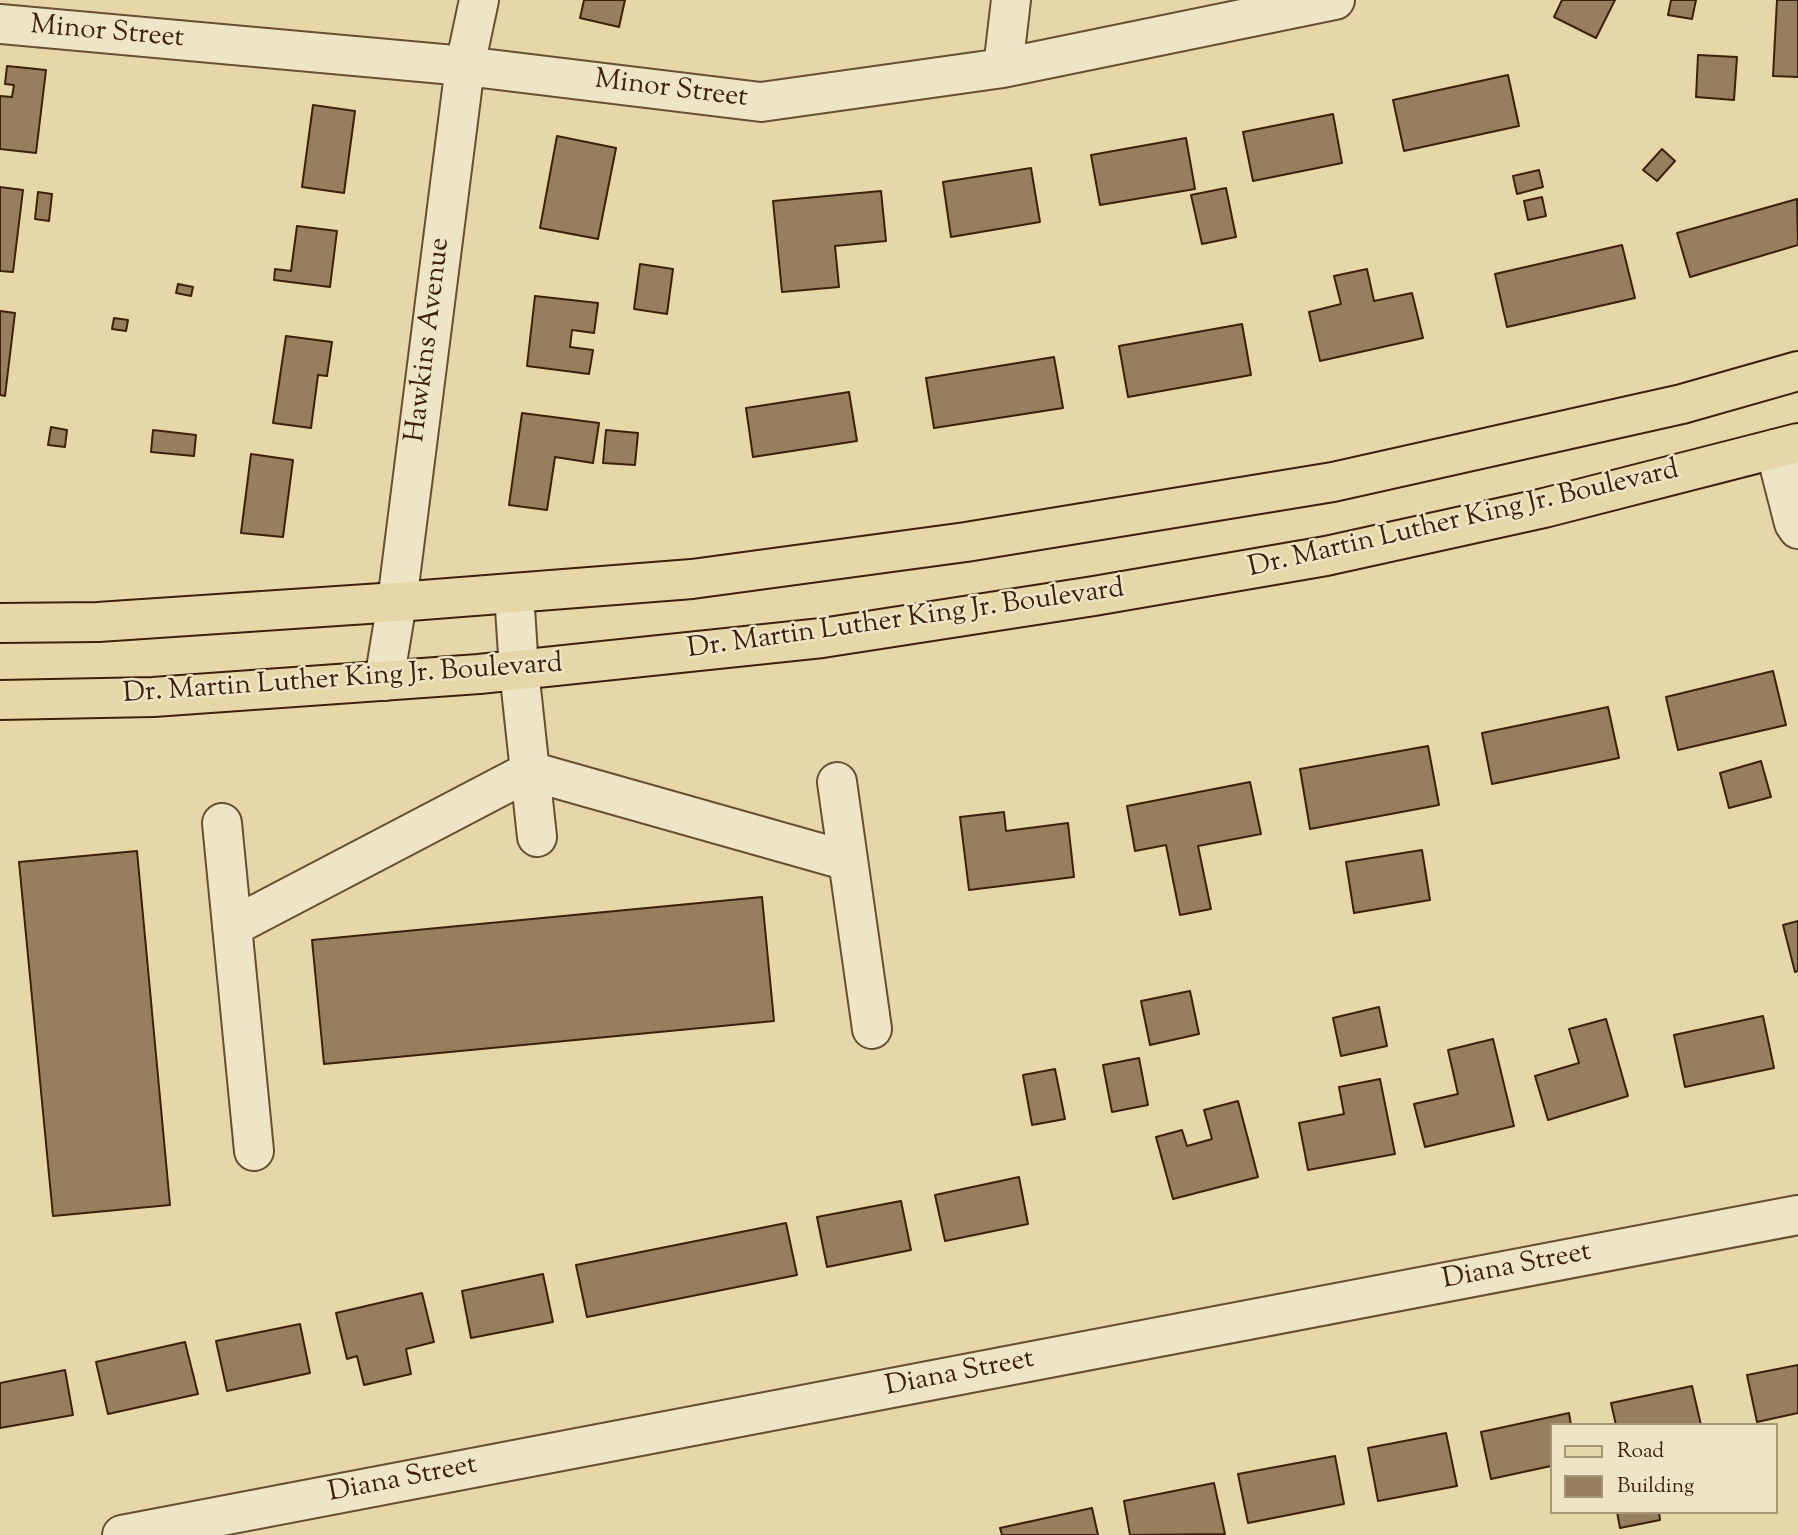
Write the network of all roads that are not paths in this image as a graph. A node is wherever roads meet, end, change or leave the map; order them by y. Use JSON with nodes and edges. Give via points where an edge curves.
{"nodes":[{"id":1,"x":479,"y":0,"type":"edge"},
{"id":2,"x":1011,"y":0,"type":"edge"},
{"id":3,"x":1335,"y":0,"type":"edge"},
{"id":4,"x":0,"y":24,"type":"edge"},
{"id":5,"x":465,"y":66,"type":"junction"},
{"id":6,"x":1003,"y":68,"type":"junction"},
{"id":7,"x":1798,"y":371,"type":"edge"},
{"id":8,"x":1787,"y":446,"type":"edge"},
{"id":9,"x":1798,"y":529,"type":"edge"},
{"id":10,"x":514,"y":593,"type":"junction"},
{"id":11,"x":397,"y":602,"type":"junction"},
{"id":12,"x":0,"y":623,"type":"edge"},
{"id":13,"x":519,"y":670,"type":"junction"},
{"id":14,"x":384,"y":681,"type":"junction"},
{"id":15,"x":0,"y":701,"type":"edge"},
{"id":16,"x":530,"y":771,"type":"junction"},
{"id":17,"x":837,"y":782,"type":"dead end"},
{"id":18,"x":222,"y":823,"type":"dead end"},
{"id":19,"x":537,"y":838,"type":"dead end"},
{"id":20,"x":848,"y":861,"type":"junction"},
{"id":21,"x":232,"y":927,"type":"junction"},
{"id":22,"x":872,"y":1029,"type":"dead end"},
{"id":23,"x":254,"y":1151,"type":"dead end"},
{"id":24,"x":1798,"y":1215,"type":"edge"},
{"id":25,"x":122,"y":1535,"type":"edge"}],
"edges":[{"from":1,"to":5,"type":"street","name":"Hawkins Avenue"},
{"from":2,"to":6,"type":"street"},
{"from":3,"to":6,"type":"street","name":"Minor Street"},
{"from":4,"to":5,"type":"street","name":"Minor Street"},
{"from":5,"to":6,"type":"street","name":"Minor Street","via":[[761,102]]},
{"from":5,"to":11,"type":"street","name":"Hawkins Avenue"},
{"from":7,"to":10,"type":"main road","via":[[1682,404],[1333,482],[953,544],[692,579]]},
{"from":8,"to":9,"type":"street"},
{"from":8,"to":13,"type":"main road","name":"Dr. Martin Luther King Jr. Boulevard","via":[[1544,508],[1313,559],[822,638]]},
{"from":10,"to":11,"type":"main road"},
{"from":10,"to":13,"type":"street"},
{"from":11,"to":12,"type":"main road","via":[[98,622]]},
{"from":11,"to":14,"type":"street","name":"Hawkins Avenue"},
{"from":13,"to":14,"type":"main road","name":"Dr. Martin Luther King Jr. Boulevard"},
{"from":13,"to":16,"type":"street"},
{"from":14,"to":15,"type":"main road","name":"Dr. Martin Luther King Jr. Boulevard","via":[[152,697]]},
{"from":16,"to":19,"type":"street"},
{"from":16,"to":20,"type":"street"},
{"from":16,"to":21,"type":"street"},
{"from":17,"to":20,"type":"street"},
{"from":18,"to":21,"type":"street"},
{"from":20,"to":22,"type":"street"},
{"from":21,"to":23,"type":"street"},
{"from":24,"to":25,"type":"street","name":"Diana Street"}]}
